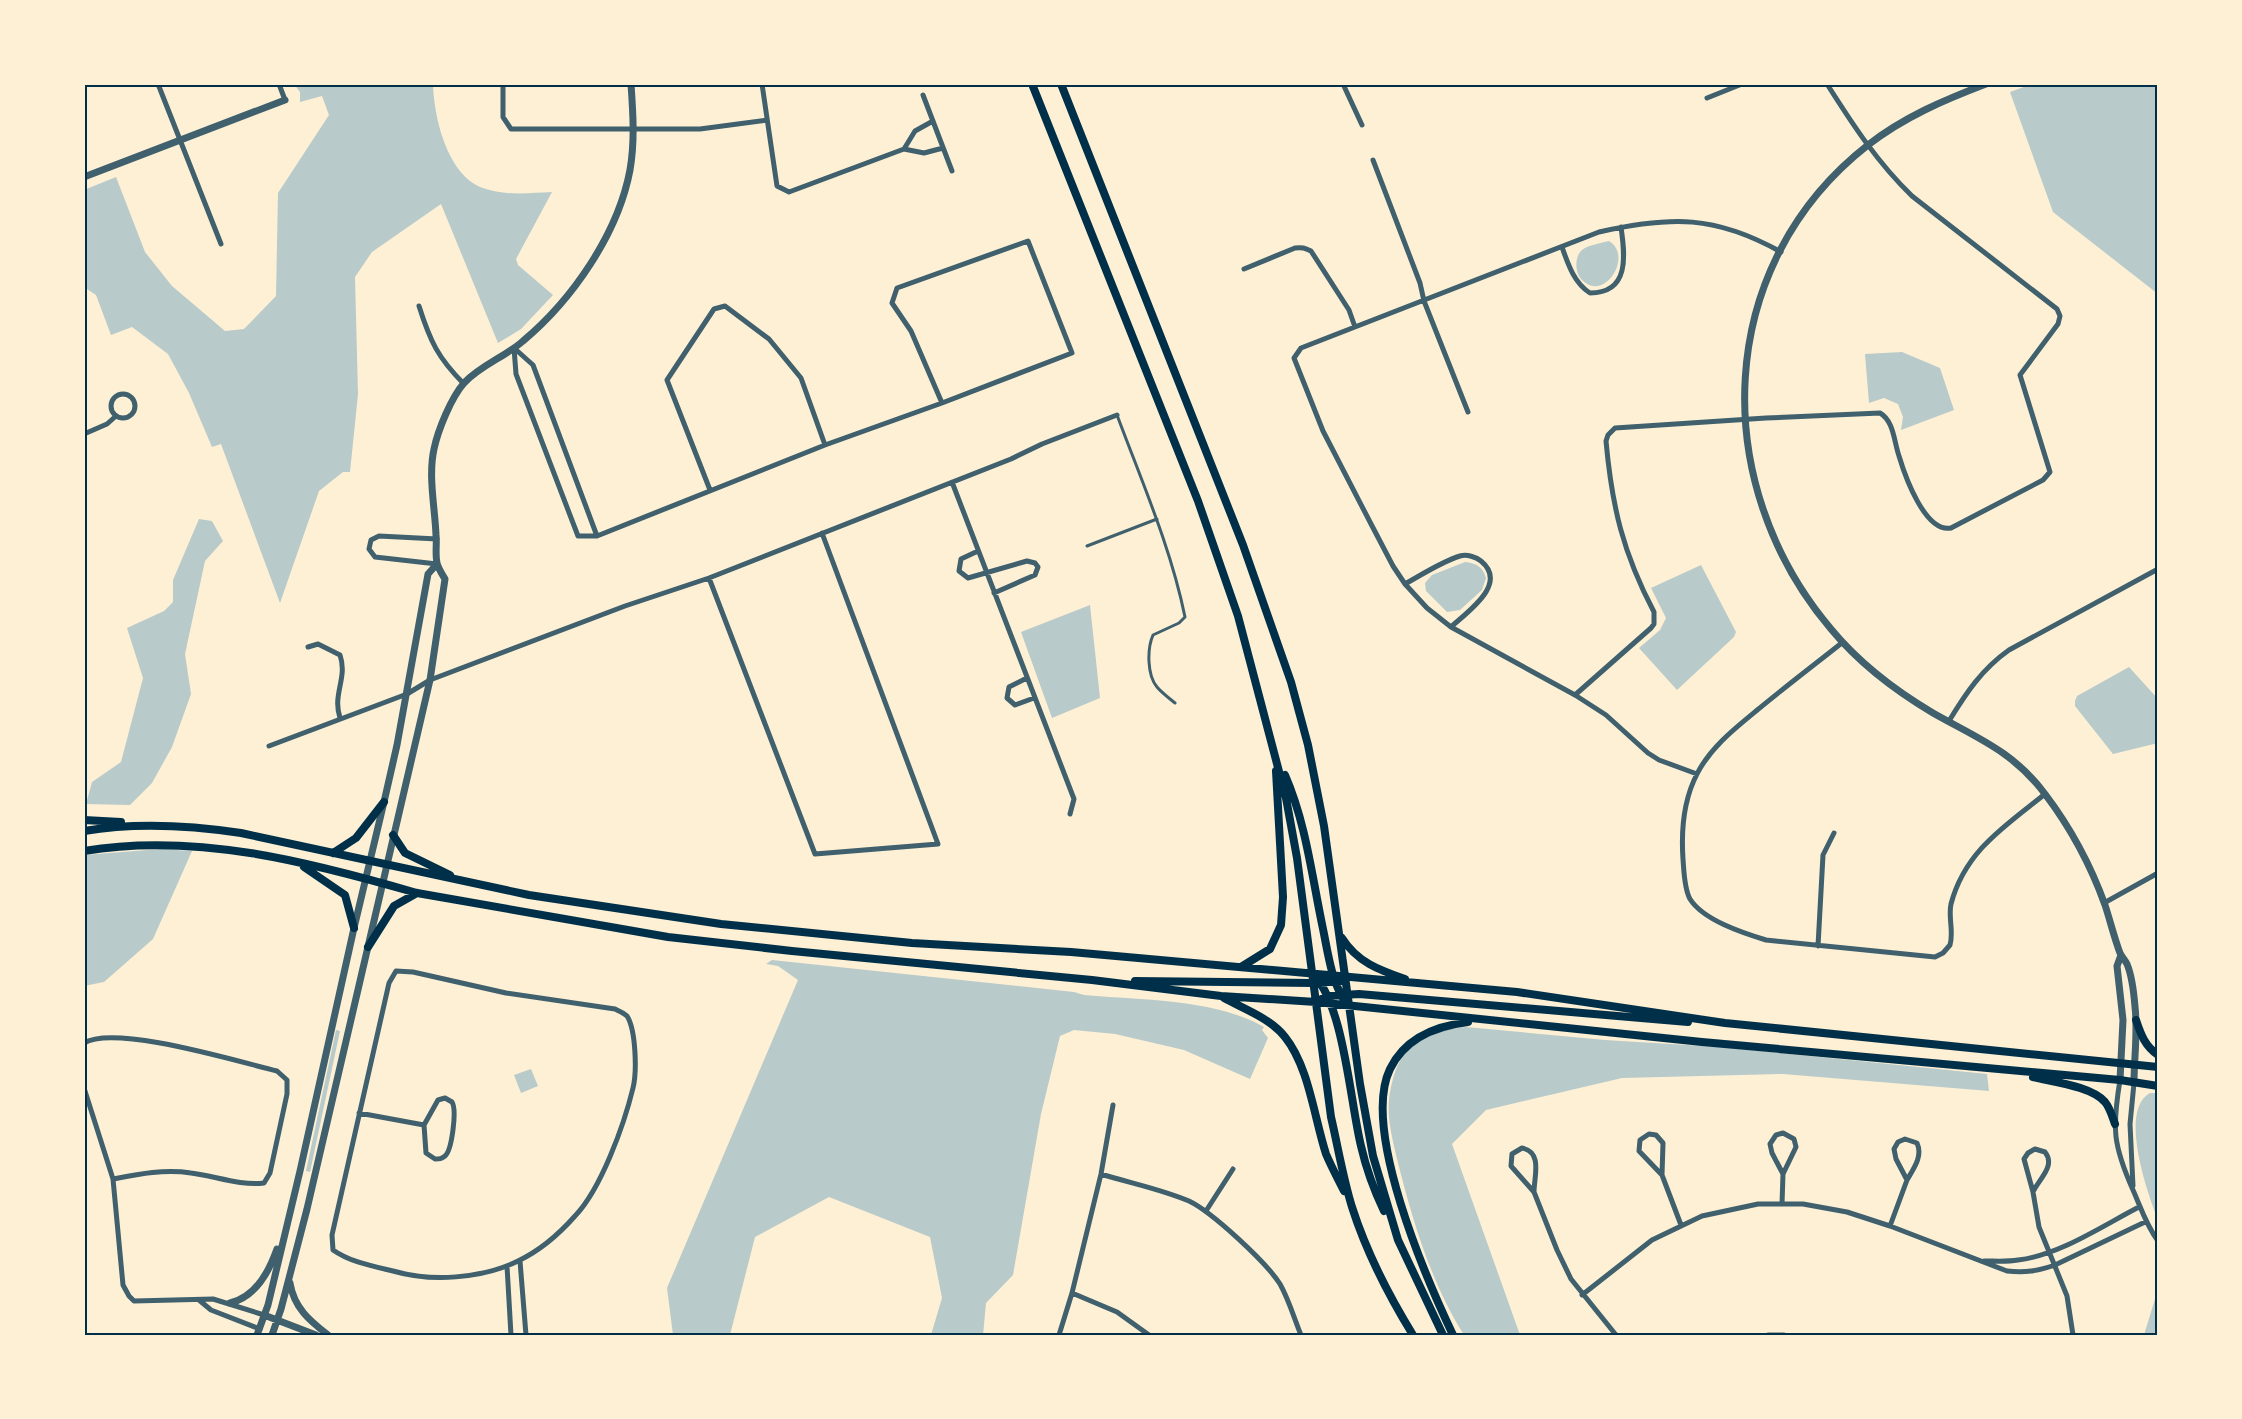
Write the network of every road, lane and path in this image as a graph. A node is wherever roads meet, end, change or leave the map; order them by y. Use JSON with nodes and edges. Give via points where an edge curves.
{"nodes":[{"id":1,"x":158,"y":84,"type":"edge"},
{"id":2,"x":279,"y":84,"type":"edge"},
{"id":3,"x":503,"y":84,"type":"edge"},
{"id":4,"x":631,"y":84,"type":"edge"},
{"id":5,"x":762,"y":84,"type":"edge"},
{"id":6,"x":1032,"y":84,"type":"edge"},
{"id":7,"x":1060,"y":84,"type":"edge"},
{"id":8,"x":1343,"y":84,"type":"edge"},
{"id":9,"x":1742,"y":84,"type":"edge"},
{"id":10,"x":1827,"y":84,"type":"edge"},
{"id":11,"x":1986,"y":84,"type":"edge"},
{"id":12,"x":923,"y":95,"type":"dead end"},
{"id":13,"x":1707,"y":98,"type":"dead end"},
{"id":14,"x":285,"y":100,"type":"joint"},
{"id":15,"x":767,"y":120,"type":"junction"},
{"id":16,"x":933,"y":121,"type":"junction"},
{"id":17,"x":1362,"y":125,"type":"dead end"},
{"id":18,"x":634,"y":128,"type":"junction"},
{"id":19,"x":180,"y":141,"type":"junction"},
{"id":20,"x":1867,"y":146,"type":"junction"},
{"id":21,"x":943,"y":148,"type":"junction"},
{"id":22,"x":903,"y":149,"type":"junction"},
{"id":23,"x":1373,"y":160,"type":"dead end"},
{"id":24,"x":952,"y":171,"type":"dead end"},
{"id":25,"x":84,"y":177,"type":"edge"},
{"id":26,"x":1621,"y":227,"type":"junction"},
{"id":27,"x":221,"y":243,"type":"dead end"},
{"id":28,"x":1562,"y":248,"type":"junction"},
{"id":29,"x":1781,"y":252,"type":"junction"},
{"id":30,"x":1244,"y":269,"type":"dead end"},
{"id":31,"x":1424,"y":301,"type":"junction"},
{"id":32,"x":418,"y":306,"type":"dead end"},
{"id":33,"x":1355,"y":327,"type":"junction"},
{"id":34,"x":514,"y":348,"type":"junction"},
{"id":35,"x":464,"y":384,"type":"junction"},
{"id":36,"x":942,"y":403,"type":"junction"},
{"id":37,"x":1468,"y":412,"type":"dead end"},
{"id":38,"x":1117,"y":415,"type":"joint"},
{"id":39,"x":116,"y":416,"type":"junction"},
{"id":40,"x":1744,"y":420,"type":"junction"},
{"id":41,"x":84,"y":434,"type":"edge"},
{"id":42,"x":825,"y":445,"type":"junction"},
{"id":43,"x":952,"y":482,"type":"junction"},
{"id":44,"x":710,"y":490,"type":"junction"},
{"id":45,"x":1157,"y":519,"type":"junction"},
{"id":46,"x":822,"y":533,"type":"junction"},
{"id":47,"x":597,"y":536,"type":"junction"},
{"id":48,"x":436,"y":539,"type":"junction"},
{"id":49,"x":1087,"y":546,"type":"dead end"},
{"id":50,"x":978,"y":551,"type":"junction"},
{"id":51,"x":437,"y":564,"type":"junction"},
{"id":52,"x":2158,"y":569,"type":"edge"},
{"id":53,"x":987,"y":573,"type":"junction"},
{"id":54,"x":709,"y":578,"type":"junction"},
{"id":55,"x":1406,"y":584,"type":"junction"},
{"id":56,"x":994,"y":593,"type":"junction"},
{"id":57,"x":1451,"y":627,"type":"junction"},
{"id":58,"x":1843,"y":642,"type":"junction"},
{"id":59,"x":308,"y":647,"type":"dead end"},
{"id":60,"x":1027,"y":678,"type":"junction"},
{"id":61,"x":430,"y":680,"type":"junction"},
{"id":62,"x":406,"y":694,"type":"junction"},
{"id":63,"x":1575,"y":695,"type":"junction"},
{"id":64,"x":1034,"y":698,"type":"junction"},
{"id":65,"x":1175,"y":703,"type":"dead end"},
{"id":66,"x":340,"y":718,"type":"junction"},
{"id":67,"x":1949,"y":721,"type":"junction"},
{"id":68,"x":268,"y":746,"type":"dead end"},
{"id":69,"x":1276,"y":753,"type":"junction"},
{"id":70,"x":1697,"y":774,"type":"junction"},
{"id":71,"x":2045,"y":794,"type":"junction"},
{"id":72,"x":384,"y":802,"type":"junction"},
{"id":73,"x":1070,"y":814,"type":"dead end"},
{"id":74,"x":84,"y":820,"type":"edge"},
{"id":75,"x":137,"y":824,"type":"junction"},
{"id":76,"x":84,"y":831,"type":"edge"},
{"id":77,"x":1834,"y":833,"type":"dead end"},
{"id":78,"x":393,"y":835,"type":"junction"},
{"id":79,"x":84,"y":851,"type":"edge"},
{"id":80,"x":333,"y":853,"type":"junction"},
{"id":81,"x":370,"y":861,"type":"junction"},
{"id":82,"x":298,"y":863,"type":"junction"},
{"id":83,"x":386,"y":865,"type":"junction"},
{"id":84,"x":2158,"y":873,"type":"edge"},
{"id":85,"x":366,"y":879,"type":"junction"},
{"id":86,"x":467,"y":882,"type":"junction"},
{"id":87,"x":382,"y":883,"type":"junction"},
{"id":88,"x":417,"y":894,"type":"junction"},
{"id":89,"x":2104,"y":903,"type":"junction"},
{"id":90,"x":354,"y":927,"type":"junction"},
{"id":91,"x":1339,"y":931,"type":"junction"},
{"id":92,"x":1818,"y":946,"type":"junction"},
{"id":93,"x":368,"y":947,"type":"junction"},
{"id":94,"x":2121,"y":955,"type":"junction"},
{"id":95,"x":1241,"y":966,"type":"junction"},
{"id":96,"x":1312,"y":973,"type":"junction"},
{"id":97,"x":1346,"y":978,"type":"junction"},
{"id":98,"x":1335,"y":979,"type":"junction"},
{"id":99,"x":1092,"y":980,"type":"junction"},
{"id":100,"x":1414,"y":982,"type":"junction"},
{"id":101,"x":1318,"y":983,"type":"junction"},
{"id":102,"x":1345,"y":995,"type":"junction"},
{"id":103,"x":1221,"y":996,"type":"junction"},
{"id":104,"x":1328,"y":1000,"type":"junction"},
{"id":105,"x":1316,"y":1002,"type":"junction"},
{"id":106,"x":1350,"y":1006,"type":"junction"},
{"id":107,"x":1484,"y":1020,"type":"junction"},
{"id":108,"x":2136,"y":1020,"type":"junction"},
{"id":109,"x":1725,"y":1023,"type":"junction"},
{"id":110,"x":84,"y":1043,"type":"edge"},
{"id":111,"x":2158,"y":1055,"type":"edge"},
{"id":112,"x":2121,"y":1063,"type":"junction"},
{"id":113,"x":2134,"y":1065,"type":"junction"},
{"id":114,"x":2158,"y":1067,"type":"edge"},
{"id":115,"x":2009,"y":1071,"type":"junction"},
{"id":116,"x":2120,"y":1080,"type":"junction"},
{"id":117,"x":2134,"y":1083,"type":"junction"},
{"id":118,"x":2158,"y":1086,"type":"edge"},
{"id":119,"x":84,"y":1088,"type":"edge"},
{"id":120,"x":1113,"y":1105,"type":"dead end"},
{"id":121,"x":359,"y":1113,"type":"junction"},
{"id":122,"x":2115,"y":1124,"type":"junction"},
{"id":123,"x":424,"y":1125,"type":"junction"},
{"id":124,"x":1233,"y":1169,"type":"dead end"},
{"id":125,"x":1101,"y":1174,"type":"junction"},
{"id":126,"x":1783,"y":1174,"type":"junction"},
{"id":127,"x":1662,"y":1175,"type":"junction"},
{"id":128,"x":113,"y":1179,"type":"junction"},
{"id":129,"x":1907,"y":1180,"type":"junction"},
{"id":130,"x":2133,"y":1191,"type":"junction"},
{"id":131,"x":1534,"y":1192,"type":"junction"},
{"id":132,"x":2033,"y":1192,"type":"junction"},
{"id":133,"x":1782,"y":1204,"type":"junction"},
{"id":134,"x":1352,"y":1207,"type":"junction"},
{"id":135,"x":2139,"y":1207,"type":"junction"},
{"id":136,"x":1206,"y":1211,"type":"junction"},
{"id":137,"x":288,"y":1218,"type":"junction"},
{"id":138,"x":2145,"y":1222,"type":"junction"},
{"id":139,"x":1681,"y":1225,"type":"junction"},
{"id":140,"x":1890,"y":1226,"type":"junction"},
{"id":141,"x":1398,"y":1240,"type":"junction"},
{"id":142,"x":2158,"y":1241,"type":"edge"},
{"id":143,"x":2049,"y":1251,"type":"junction"},
{"id":144,"x":520,"y":1261,"type":"junction"},
{"id":145,"x":1982,"y":1261,"type":"junction"},
{"id":146,"x":2055,"y":1265,"type":"junction"},
{"id":147,"x":507,"y":1266,"type":"junction"},
{"id":148,"x":289,"y":1280,"type":"junction"},
{"id":149,"x":1071,"y":1293,"type":"junction"},
{"id":150,"x":1582,"y":1294,"type":"junction"},
{"id":151,"x":199,"y":1300,"type":"junction"},
{"id":152,"x":230,"y":1303,"type":"junction"},
{"id":153,"x":264,"y":1315,"type":"junction"},
{"id":154,"x":278,"y":1320,"type":"junction"},
{"id":155,"x":259,"y":1332,"type":"edge"},
{"id":156,"x":274,"y":1334,"type":"edge"},
{"id":157,"x":316,"y":1335,"type":"edge"},
{"id":158,"x":328,"y":1335,"type":"edge"},
{"id":159,"x":511,"y":1335,"type":"edge"},
{"id":160,"x":526,"y":1335,"type":"edge"},
{"id":161,"x":1059,"y":1335,"type":"edge"},
{"id":162,"x":1149,"y":1335,"type":"edge"},
{"id":163,"x":1301,"y":1335,"type":"edge"},
{"id":164,"x":1413,"y":1335,"type":"edge"},
{"id":165,"x":1443,"y":1335,"type":"edge"},
{"id":166,"x":1453,"y":1335,"type":"edge"},
{"id":167,"x":1616,"y":1335,"type":"edge"},
{"id":168,"x":1768,"y":1335,"type":"edge"},
{"id":169,"x":1784,"y":1335,"type":"edge"},
{"id":170,"x":2073,"y":1335,"type":"edge"}],
"edges":[{"from":1,"to":19,"type":"street"},
{"from":2,"to":14,"type":"street"},
{"from":3,"to":18,"type":"street","via":[[503,117],[511,129]]},
{"from":4,"to":18,"type":"street"},
{"from":5,"to":15,"type":"street"},
{"from":6,"to":69,"type":"main road","via":[[1218,554]]},
{"from":7,"to":91,"type":"main road","via":[[1274,632],[1310,755]]},
{"from":8,"to":17,"type":"street"},
{"from":9,"to":13,"type":"street"},
{"from":10,"to":20,"type":"street"},
{"from":11,"to":20,"type":"street","via":[[1922,110]]},
{"from":12,"to":16,"type":"street"},
{"from":14,"to":19,"type":"street"},
{"from":15,"to":18,"type":"street","via":[[700,129]]},
{"from":15,"to":22,"type":"street","via":[[777,186],[789,192]]},
{"from":16,"to":21,"type":"street"},
{"from":16,"to":22,"type":"street","via":[[915,131]]},
{"from":18,"to":34,"type":"street","via":[[620,203],[589,266],[552,314]]},
{"from":19,"to":25,"type":"street"},
{"from":19,"to":27,"type":"street"},
{"from":20,"to":29,"type":"street","via":[[1815,198]]},
{"from":20,"to":40,"type":"street","via":[[1912,196],[2057,309],[2058,324],[2020,375],[2049,472],[2043,480],[1945,529],[1931,521],[1912,490],[1884,416],[1875,412]]},
{"from":21,"to":22,"type":"street","via":[[924,153]]},
{"from":21,"to":24,"type":"street"},
{"from":23,"to":31,"type":"street"},
{"from":26,"to":28,"type":"street"},
{"from":26,"to":28,"type":"street","via":[[1624,268],[1608,290],[1590,293],[1584,289]]},
{"from":26,"to":29,"type":"street","via":[[1661,220],[1708,224],[1735,230]]},
{"from":28,"to":31,"type":"street"},
{"from":29,"to":40,"type":"street","via":[[1752,329],[1744,380]]},
{"from":30,"to":33,"type":"street","via":[[1295,248],[1307,249],[1349,309]]},
{"from":31,"to":33,"type":"street"},
{"from":31,"to":37,"type":"street"},
{"from":32,"to":35,"type":"street","via":[[429,338],[445,364]]},
{"from":33,"to":55,"type":"street","via":[[1301,348],[1294,358],[1323,431]]},
{"from":34,"to":35,"type":"street"},
{"from":34,"to":47,"type":"street","via":[[533,365]]},
{"from":34,"to":47,"type":"street","via":[[516,374],[578,536]]},
{"from":35,"to":48,"type":"street","via":[[451,404],[434,449]]},
{"from":36,"to":36,"type":"street","via":[[1072,353],[1028,241],[897,288],[892,303],[911,331]]},
{"from":36,"to":42,"type":"street"},
{"from":38,"to":43,"type":"street"},
{"from":38,"to":45,"type":"lane"},
{"from":39,"to":39,"type":"street","via":[[111,406],[114,398],[120,394],[131,397],[135,404],[131,415]]},
{"from":39,"to":41,"type":"street","via":[[108,424]]},
{"from":40,"to":58,"type":"street","via":[[1755,488],[1770,531],[1792,574]]},
{"from":40,"to":63,"type":"street","via":[[1618,427],[1608,435],[1614,505],[1629,557],[1654,612],[1654,624]]},
{"from":42,"to":44,"type":"street"},
{"from":42,"to":44,"type":"street","via":[[801,378],[770,339],[725,306],[714,309],[667,380]]},
{"from":43,"to":46,"type":"street"},
{"from":43,"to":50,"type":"street"},
{"from":44,"to":47,"type":"street"},
{"from":45,"to":49,"type":"lane"},
{"from":45,"to":65,"type":"lane","via":[[1185,617],[1153,635],[1148,646],[1149,660],[1155,686]]},
{"from":46,"to":54,"type":"street"},
{"from":46,"to":54,"type":"street","via":[[938,844],[815,854]]},
{"from":48,"to":51,"type":"street"},
{"from":48,"to":51,"type":"street","via":[[379,536],[371,540],[369,549],[375,557]]},
{"from":50,"to":53,"type":"street"},
{"from":50,"to":53,"type":"street","via":[[961,559],[959,571],[968,578]]},
{"from":51,"to":61,"type":"street","via":[[445,579]]},
{"from":51,"to":62,"type":"street","via":[[428,574]]},
{"from":52,"to":67,"type":"street","via":[[1995,660],[1966,692]]},
{"from":53,"to":56,"type":"street"},
{"from":53,"to":56,"type":"street","via":[[1027,561],[1038,567],[1035,575]]},
{"from":54,"to":61,"type":"street"},
{"from":55,"to":57,"type":"street"},
{"from":55,"to":57,"type":"street","via":[[1461,556],[1481,561],[1490,575],[1488,592]]},
{"from":56,"to":60,"type":"street"},
{"from":57,"to":63,"type":"street"},
{"from":58,"to":67,"type":"street","via":[[1894,687]]},
{"from":58,"to":70,"type":"street","via":[[1728,734]]},
{"from":59,"to":66,"type":"street","via":[[318,644],[340,655],[344,666],[336,706]]},
{"from":60,"to":64,"type":"street"},
{"from":60,"to":64,"type":"street","via":[[1010,687],[1007,698],[1015,705]]},
{"from":61,"to":62,"type":"street"},
{"from":61,"to":78,"type":"street"},
{"from":62,"to":66,"type":"street"},
{"from":62,"to":72,"type":"street"},
{"from":63,"to":70,"type":"street","via":[[1616,723],[1648,753]]},
{"from":64,"to":73,"type":"street","via":[[1074,799]]},
{"from":66,"to":68,"type":"street"},
{"from":67,"to":71,"type":"street","via":[[1989,742],[2017,763]]},
{"from":69,"to":95,"type":"main road","via":[[1281,926],[1270,949]]},
{"from":69,"to":96,"type":"main road","via":[[1297,858]]},
{"from":69,"to":98,"type":"main road","via":[[1295,797]]},
{"from":70,"to":92,"type":"street","via":[[1683,819],[1682,849],[1686,888],[1694,904],[1740,932],[1766,940]]},
{"from":71,"to":89,"type":"street","via":[[2085,859]]},
{"from":71,"to":92,"type":"street","via":[[1990,839],[1969,863],[1957,883],[1950,908],[1951,940],[1943,953],[1935,957]]},
{"from":72,"to":80,"type":"main road","via":[[356,838]]},
{"from":72,"to":81,"type":"street"},
{"from":74,"to":75,"type":"main road"},
{"from":75,"to":76,"type":"main road"},
{"from":75,"to":80,"type":"main road","via":[[241,833]]},
{"from":77,"to":92,"type":"street","via":[[1823,855]]},
{"from":78,"to":83,"type":"street"},
{"from":78,"to":86,"type":"main road","via":[[405,853]]},
{"from":79,"to":82,"type":"main road","via":[[174,845]]},
{"from":80,"to":81,"type":"main road"},
{"from":81,"to":83,"type":"main road"},
{"from":81,"to":85,"type":"street"},
{"from":82,"to":85,"type":"main road"},
{"from":82,"to":90,"type":"main road","via":[[345,895]]},
{"from":83,"to":86,"type":"main road"},
{"from":83,"to":87,"type":"street"},
{"from":84,"to":89,"type":"street"},
{"from":85,"to":87,"type":"main road"},
{"from":85,"to":90,"type":"street"},
{"from":86,"to":95,"type":"main road","via":[[590,906],[772,930]]},
{"from":87,"to":88,"type":"main road"},
{"from":87,"to":93,"type":"street"},
{"from":88,"to":93,"type":"main road","via":[[394,906]]},
{"from":88,"to":99,"type":"main road","via":[[668,937]]},
{"from":89,"to":94,"type":"street"},
{"from":90,"to":137,"type":"street"},
{"from":91,"to":97,"type":"main road"},
{"from":91,"to":100,"type":"main road","via":[[1355,956],[1374,968]]},
{"from":93,"to":148,"type":"street"},
{"from":94,"to":108,"type":"street","via":[[2129,971]]},
{"from":94,"to":112,"type":"street","via":[[2117,966],[2123,1020]]},
{"from":95,"to":96,"type":"main road"},
{"from":96,"to":98,"type":"main road"},
{"from":96,"to":101,"type":"main road"},
{"from":97,"to":98,"type":"main road"},
{"from":97,"to":100,"type":"main road"},
{"from":97,"to":102,"type":"main road"},
{"from":98,"to":101,"type":"main road"},
{"from":98,"to":102,"type":"main road"},
{"from":99,"to":101,"type":"main road"},
{"from":99,"to":103,"type":"main road"},
{"from":100,"to":109,"type":"main road","via":[[1517,992]]},
{"from":101,"to":104,"type":"main road"},
{"from":101,"to":105,"type":"main road"},
{"from":102,"to":104,"type":"main road"},
{"from":102,"to":106,"type":"main road"},
{"from":102,"to":109,"type":"main road","via":[[1654,1021]]},
{"from":103,"to":105,"type":"main road"},
{"from":103,"to":134,"type":"main road","via":[[1273,1025],[1294,1051],[1327,1157]]},
{"from":104,"to":105,"type":"main road"},
{"from":104,"to":106,"type":"main road"},
{"from":104,"to":141,"type":"main road","via":[[1342,1045],[1361,1146],[1375,1192]]},
{"from":105,"to":134,"type":"main road","via":[[1331,1117]]},
{"from":106,"to":107,"type":"main road"},
{"from":106,"to":141,"type":"main road","via":[[1367,1128]]},
{"from":107,"to":115,"type":"main road"},
{"from":107,"to":166,"type":"main road","via":[[1431,1029],[1417,1038],[1389,1070],[1383,1098],[1387,1148],[1400,1203],[1425,1274]]},
{"from":108,"to":111,"type":"main road","via":[[2148,1047]]},
{"from":108,"to":113,"type":"street"},
{"from":109,"to":112,"type":"main road"},
{"from":110,"to":128,"type":"street","via":[[106,1038],[143,1040],[277,1071],[286,1080],[287,1094],[270,1173],[264,1183],[157,1171]]},
{"from":112,"to":113,"type":"main road"},
{"from":112,"to":116,"type":"street"},
{"from":113,"to":114,"type":"main road"},
{"from":113,"to":117,"type":"street"},
{"from":115,"to":116,"type":"main road"},
{"from":115,"to":122,"type":"main road","via":[[2096,1095],[2110,1110]]},
{"from":116,"to":117,"type":"main road"},
{"from":116,"to":122,"type":"street"},
{"from":117,"to":118,"type":"main road"},
{"from":117,"to":130,"type":"street","via":[[2130,1124]]},
{"from":119,"to":128,"type":"street"},
{"from":120,"to":125,"type":"street"},
{"from":121,"to":123,"type":"street"},
{"from":121,"to":144,"type":"street","via":[[389,983],[396,971],[615,1009],[626,1015],[635,1058],[633,1086],[599,1180],[576,1216]]},
{"from":121,"to":147,"type":"street","via":[[332,1235],[333,1250],[353,1261],[414,1277],[455,1277]]},
{"from":122,"to":130,"type":"street","via":[[2118,1153]]},
{"from":123,"to":123,"type":"street","via":[[426,1153],[435,1160],[443,1158],[448,1152],[453,1123],[452,1102],[438,1100]]},
{"from":124,"to":136,"type":"street"},
{"from":125,"to":136,"type":"street","via":[[1174,1195]]},
{"from":125,"to":149,"type":"street"},
{"from":126,"to":126,"type":"street","via":[[1796,1147],[1794,1139],[1783,1133],[1770,1144]]},
{"from":126,"to":133,"type":"street"},
{"from":127,"to":127,"type":"street","via":[[1663,1143],[1656,1135],[1645,1135],[1638,1143],[1639,1151]]},
{"from":127,"to":139,"type":"street"},
{"from":128,"to":151,"type":"street","via":[[123,1285],[129,1296],[134,1301]]},
{"from":129,"to":129,"type":"street","via":[[1920,1151],[1917,1143],[1905,1139],[1894,1149]]},
{"from":129,"to":140,"type":"street"},
{"from":130,"to":135,"type":"street"},
{"from":131,"to":131,"type":"street","via":[[1536,1160],[1529,1150],[1519,1149],[1510,1158],[1511,1166]]},
{"from":131,"to":150,"type":"street","via":[[1563,1263]]},
{"from":132,"to":132,"type":"street","via":[[2050,1164],[2048,1154],[2039,1149],[2031,1150],[2024,1159]]},
{"from":132,"to":143,"type":"street","via":[[2039,1227]]},
{"from":133,"to":139,"type":"street","via":[[1736,1208]]},
{"from":133,"to":140,"type":"street","via":[[1847,1212]]},
{"from":134,"to":164,"type":"main road","via":[[1380,1273]]},
{"from":135,"to":138,"type":"street"},
{"from":135,"to":143,"type":"street"},
{"from":136,"to":163,"type":"street","via":[[1274,1275]]},
{"from":137,"to":152,"type":"street","via":[[265,1276],[248,1296]]},
{"from":137,"to":153,"type":"street"},
{"from":138,"to":142,"type":"street"},
{"from":138,"to":146,"type":"street"},
{"from":139,"to":150,"type":"street","via":[[1638,1249]]},
{"from":140,"to":145,"type":"street"},
{"from":141,"to":165,"type":"main road"},
{"from":143,"to":145,"type":"street","via":[[2019,1260]]},
{"from":143,"to":146,"type":"street"},
{"from":144,"to":147,"type":"street"},
{"from":144,"to":160,"type":"street"},
{"from":145,"to":146,"type":"street","via":[[2022,1273]]},
{"from":146,"to":170,"type":"street","via":[[2067,1296]]},
{"from":147,"to":159,"type":"street"},
{"from":148,"to":154,"type":"street"},
{"from":148,"to":158,"type":"street","via":[[299,1308]]},
{"from":149,"to":161,"type":"street"},
{"from":149,"to":162,"type":"street","via":[[1117,1312]]},
{"from":150,"to":167,"type":"street"},
{"from":151,"to":152,"type":"street"},
{"from":151,"to":155,"type":"street","via":[[211,1310]]},
{"from":152,"to":153,"type":"street"},
{"from":153,"to":154,"type":"street"},
{"from":153,"to":155,"type":"street"},
{"from":154,"to":156,"type":"street"},
{"from":154,"to":157,"type":"street"},
{"from":155,"to":156,"type":"street"},
{"from":168,"to":169,"type":"street"}]}
